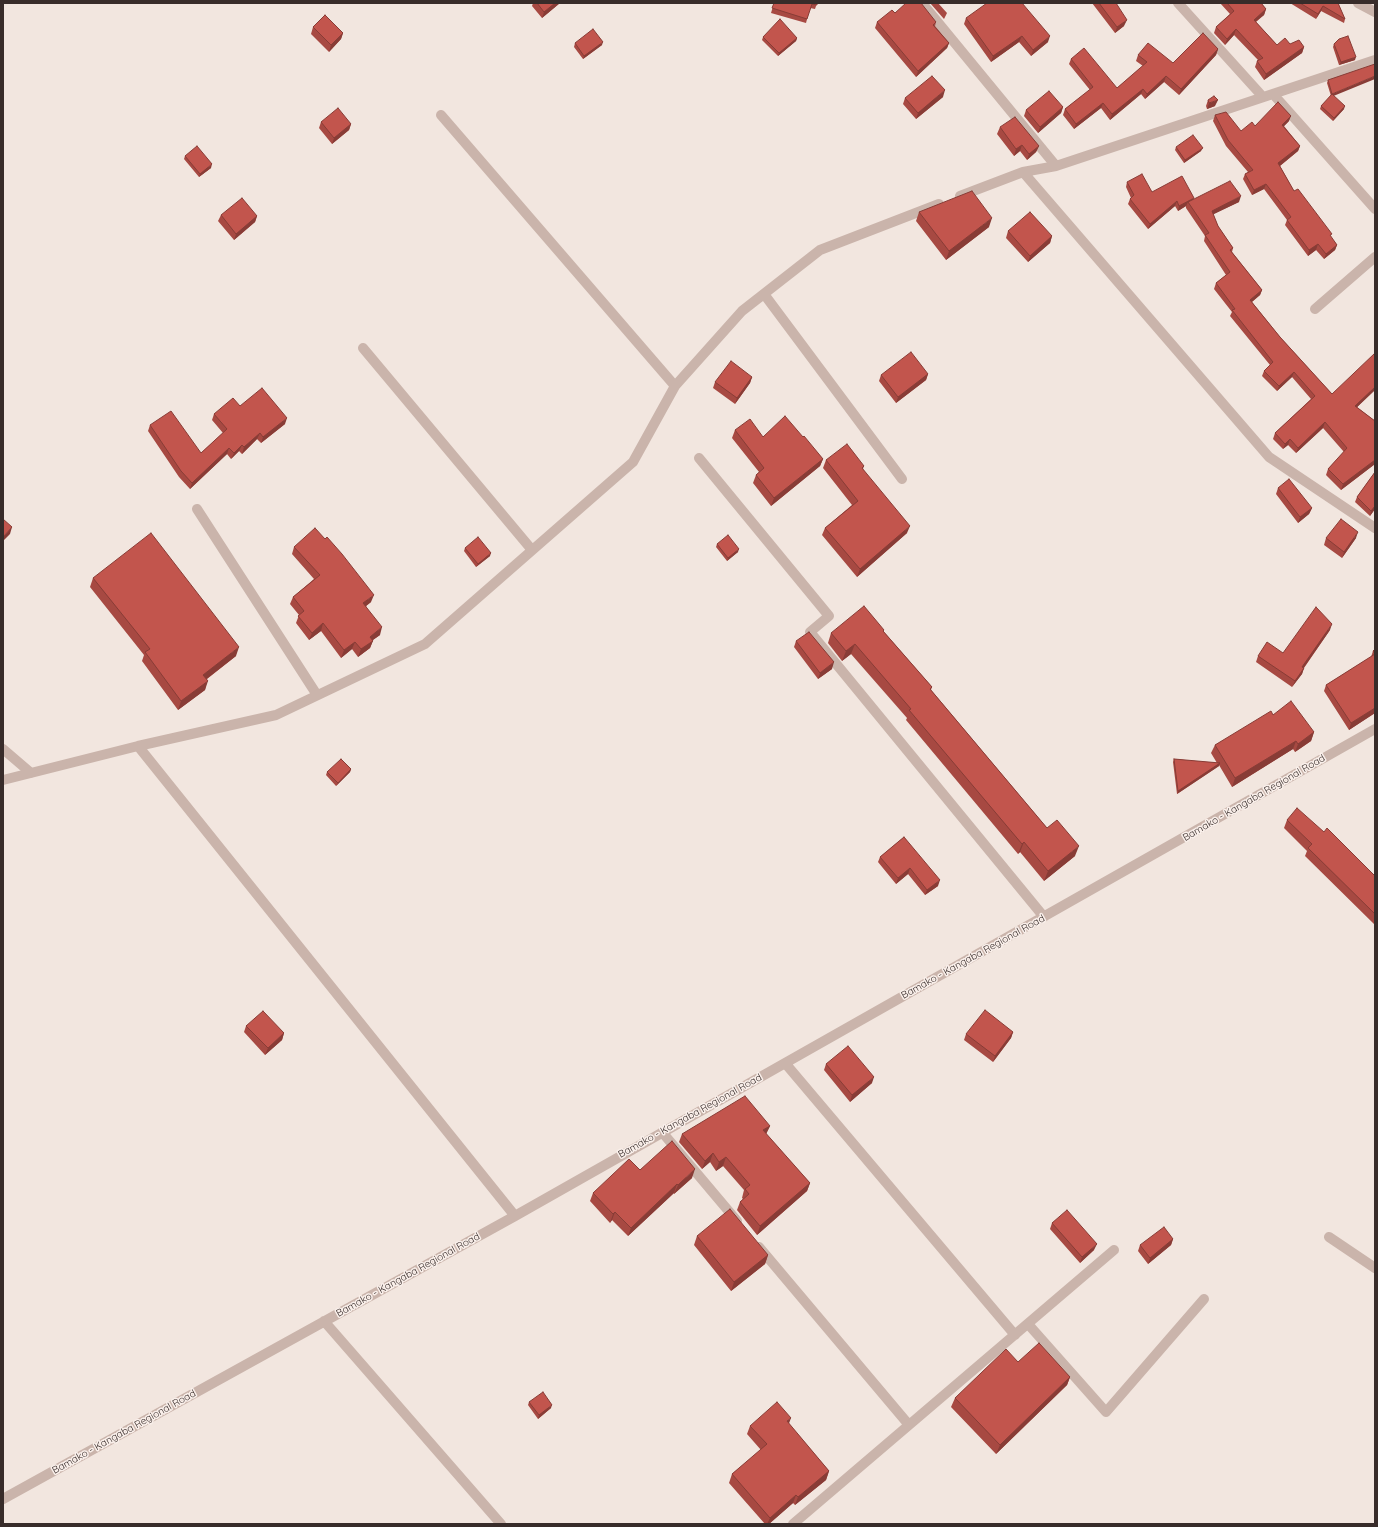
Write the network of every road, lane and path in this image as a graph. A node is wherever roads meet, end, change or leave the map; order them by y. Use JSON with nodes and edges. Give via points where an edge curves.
{"nodes":[{"id":1,"x":922,"y":3,"type":"edge"},
{"id":2,"x":1178,"y":3,"type":"edge"},
{"id":3,"x":1358,"y":3,"type":"edge"},
{"id":4,"x":1375,"y":12,"type":"edge"},
{"id":5,"x":1375,"y":60,"type":"edge"},
{"id":6,"x":1273,"y":94,"type":"junction"},
{"id":7,"x":1263,"y":97,"type":"junction"},
{"id":8,"x":441,"y":115,"type":"dead end"},
{"id":9,"x":1056,"y":166,"type":"junction"},
{"id":10,"x":1024,"y":172,"type":"junction"},
{"id":11,"x":1375,"y":209,"type":"edge"},
{"id":12,"x":1375,"y":257,"type":"edge"},
{"id":13,"x":764,"y":294,"type":"junction"},
{"id":14,"x":1315,"y":309,"type":"dead end"},
{"id":15,"x":363,"y":348,"type":"dead end"},
{"id":16,"x":676,"y":386,"type":"junction"},
{"id":17,"x":700,"y":458,"type":"dead end"},
{"id":18,"x":902,"y":479,"type":"dead end"},
{"id":19,"x":197,"y":509,"type":"dead end"},
{"id":20,"x":1375,"y":528,"type":"edge"},
{"id":21,"x":532,"y":550,"type":"junction"},
{"id":22,"x":318,"y":695,"type":"junction"},
{"id":23,"x":1375,"y":729,"type":"edge"},
{"id":24,"x":138,"y":746,"type":"junction"},
{"id":25,"x":3,"y":749,"type":"edge"},
{"id":26,"x":31,"y":773,"type":"junction"},
{"id":27,"x":3,"y":780,"type":"edge"},
{"id":28,"x":1044,"y":917,"type":"junction"},
{"id":29,"x":785,"y":1063,"type":"junction"},
{"id":30,"x":662,"y":1132,"type":"junction"},
{"id":31,"x":515,"y":1216,"type":"junction"},
{"id":32,"x":744,"y":1230,"type":"edge"},
{"id":33,"x":1329,"y":1237,"type":"dead end"},
{"id":34,"x":755,"y":1242,"type":"edge"},
{"id":35,"x":1114,"y":1250,"type":"dead end"},
{"id":36,"x":1375,"y":1268,"type":"edge"},
{"id":37,"x":1204,"y":1298,"type":"dead end"},
{"id":38,"x":324,"y":1321,"type":"junction"},
{"id":39,"x":1028,"y":1324,"type":"junction"},
{"id":40,"x":1015,"y":1335,"type":"junction"},
{"id":41,"x":909,"y":1425,"type":"junction"},
{"id":42,"x":3,"y":1499,"type":"edge"},
{"id":43,"x":501,"y":1524,"type":"edge"},
{"id":44,"x":792,"y":1524,"type":"edge"}],
"edges":[{"from":1,"to":9,"type":"street"},
{"from":2,"to":7,"type":"street"},
{"from":3,"to":4,"type":"street"},
{"from":5,"to":6,"type":"street"},
{"from":6,"to":7,"type":"street"},
{"from":6,"to":11,"type":"street"},
{"from":7,"to":9,"type":"street"},
{"from":8,"to":16,"type":"street"},
{"from":9,"to":10,"type":"street"},
{"from":10,"to":13,"type":"street","via":[[820,250]]},
{"from":10,"to":20,"type":"street","via":[[1268,457]]},
{"from":12,"to":14,"type":"street"},
{"from":13,"to":16,"type":"street","via":[[742,311]]},
{"from":13,"to":18,"type":"street"},
{"from":15,"to":21,"type":"street"},
{"from":16,"to":21,"type":"street","via":[[633,462]]},
{"from":17,"to":28,"type":"street","via":[[829,616],[810,632]]},
{"from":19,"to":22,"type":"street"},
{"from":21,"to":22,"type":"street","via":[[425,644]]},
{"from":22,"to":24,"type":"street","via":[[276,715]]},
{"from":23,"to":28,"type":"street","name":"Bamako - Kangaba Regional Road"},
{"from":24,"to":26,"type":"street"},
{"from":24,"to":31,"type":"street"},
{"from":25,"to":26,"type":"street"},
{"from":26,"to":27,"type":"street"},
{"from":28,"to":29,"type":"street","name":"Bamako - Kangaba Regional Road"},
{"from":29,"to":30,"type":"street","name":"Bamako - Kangaba Regional Road"},
{"from":29,"to":40,"type":"street"},
{"from":30,"to":31,"type":"street","name":"Bamako - Kangaba Regional Road"},
{"from":30,"to":32,"type":"street"},
{"from":31,"to":38,"type":"street","name":"Bamako - Kangaba Regional Road"},
{"from":33,"to":36,"type":"street"},
{"from":34,"to":41,"type":"street"},
{"from":35,"to":39,"type":"street"},
{"from":37,"to":39,"type":"street","via":[[1106,1412]]},
{"from":38,"to":42,"type":"street","name":"Bamako - Kangaba Regional Road"},
{"from":38,"to":43,"type":"street"},
{"from":39,"to":40,"type":"street"},
{"from":40,"to":41,"type":"street"},
{"from":41,"to":44,"type":"street"}]}
